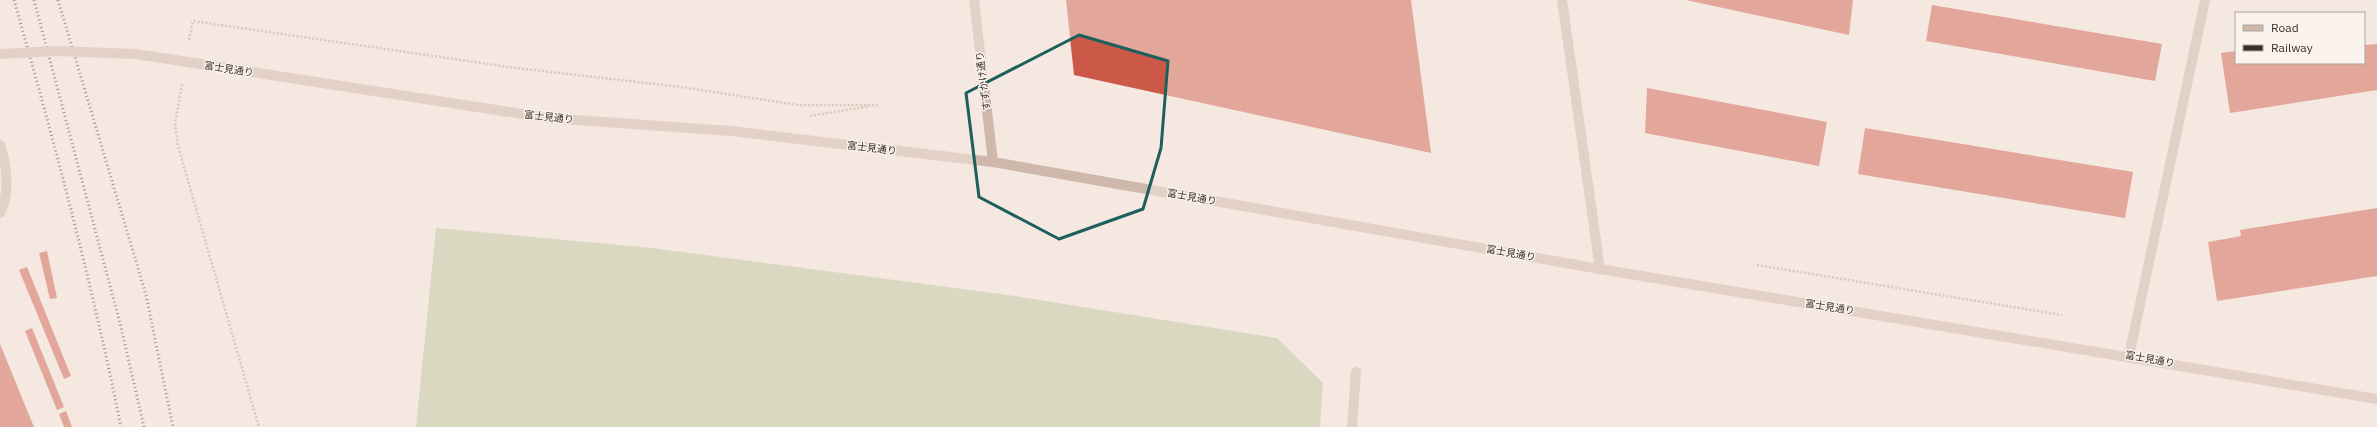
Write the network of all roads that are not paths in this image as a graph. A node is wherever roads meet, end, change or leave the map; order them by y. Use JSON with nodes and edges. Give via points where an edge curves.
{"nodes":[{"id":1,"x":974,"y":0,"type":"edge"},
{"id":2,"x":1562,"y":0,"type":"edge"},
{"id":3,"x":2205,"y":0,"type":"edge"},
{"id":4,"x":0,"y":54,"type":"edge"},
{"id":5,"x":0,"y":145,"type":"edge"},
{"id":6,"x":993,"y":162,"type":"junction"},
{"id":7,"x":0,"y":213,"type":"edge"},
{"id":8,"x":1600,"y":269,"type":"junction"},
{"id":9,"x":2129,"y":356,"type":"junction"},
{"id":10,"x":1356,"y":372,"type":"dead end"},
{"id":11,"x":2377,"y":399,"type":"edge"},
{"id":12,"x":1352,"y":427,"type":"edge"}],
"edges":[{"from":1,"to":6,"type":"street","name":"すずかけ通り"},
{"from":2,"to":8,"type":"street"},
{"from":3,"to":9,"type":"street"},
{"from":4,"to":6,"type":"street","name":"富士見通り","bridge":true,"via":[[55,51],[136,54],[548,118],[730,131]]},
{"from":5,"to":7,"type":"street","via":[[6,179],[4,205]]},
{"from":6,"to":8,"type":"street","name":"富士見通り"},
{"from":8,"to":9,"type":"street","name":"富士見通り"},
{"from":9,"to":11,"type":"street","name":"富士見通り"},
{"from":10,"to":12,"type":"street"}]}
